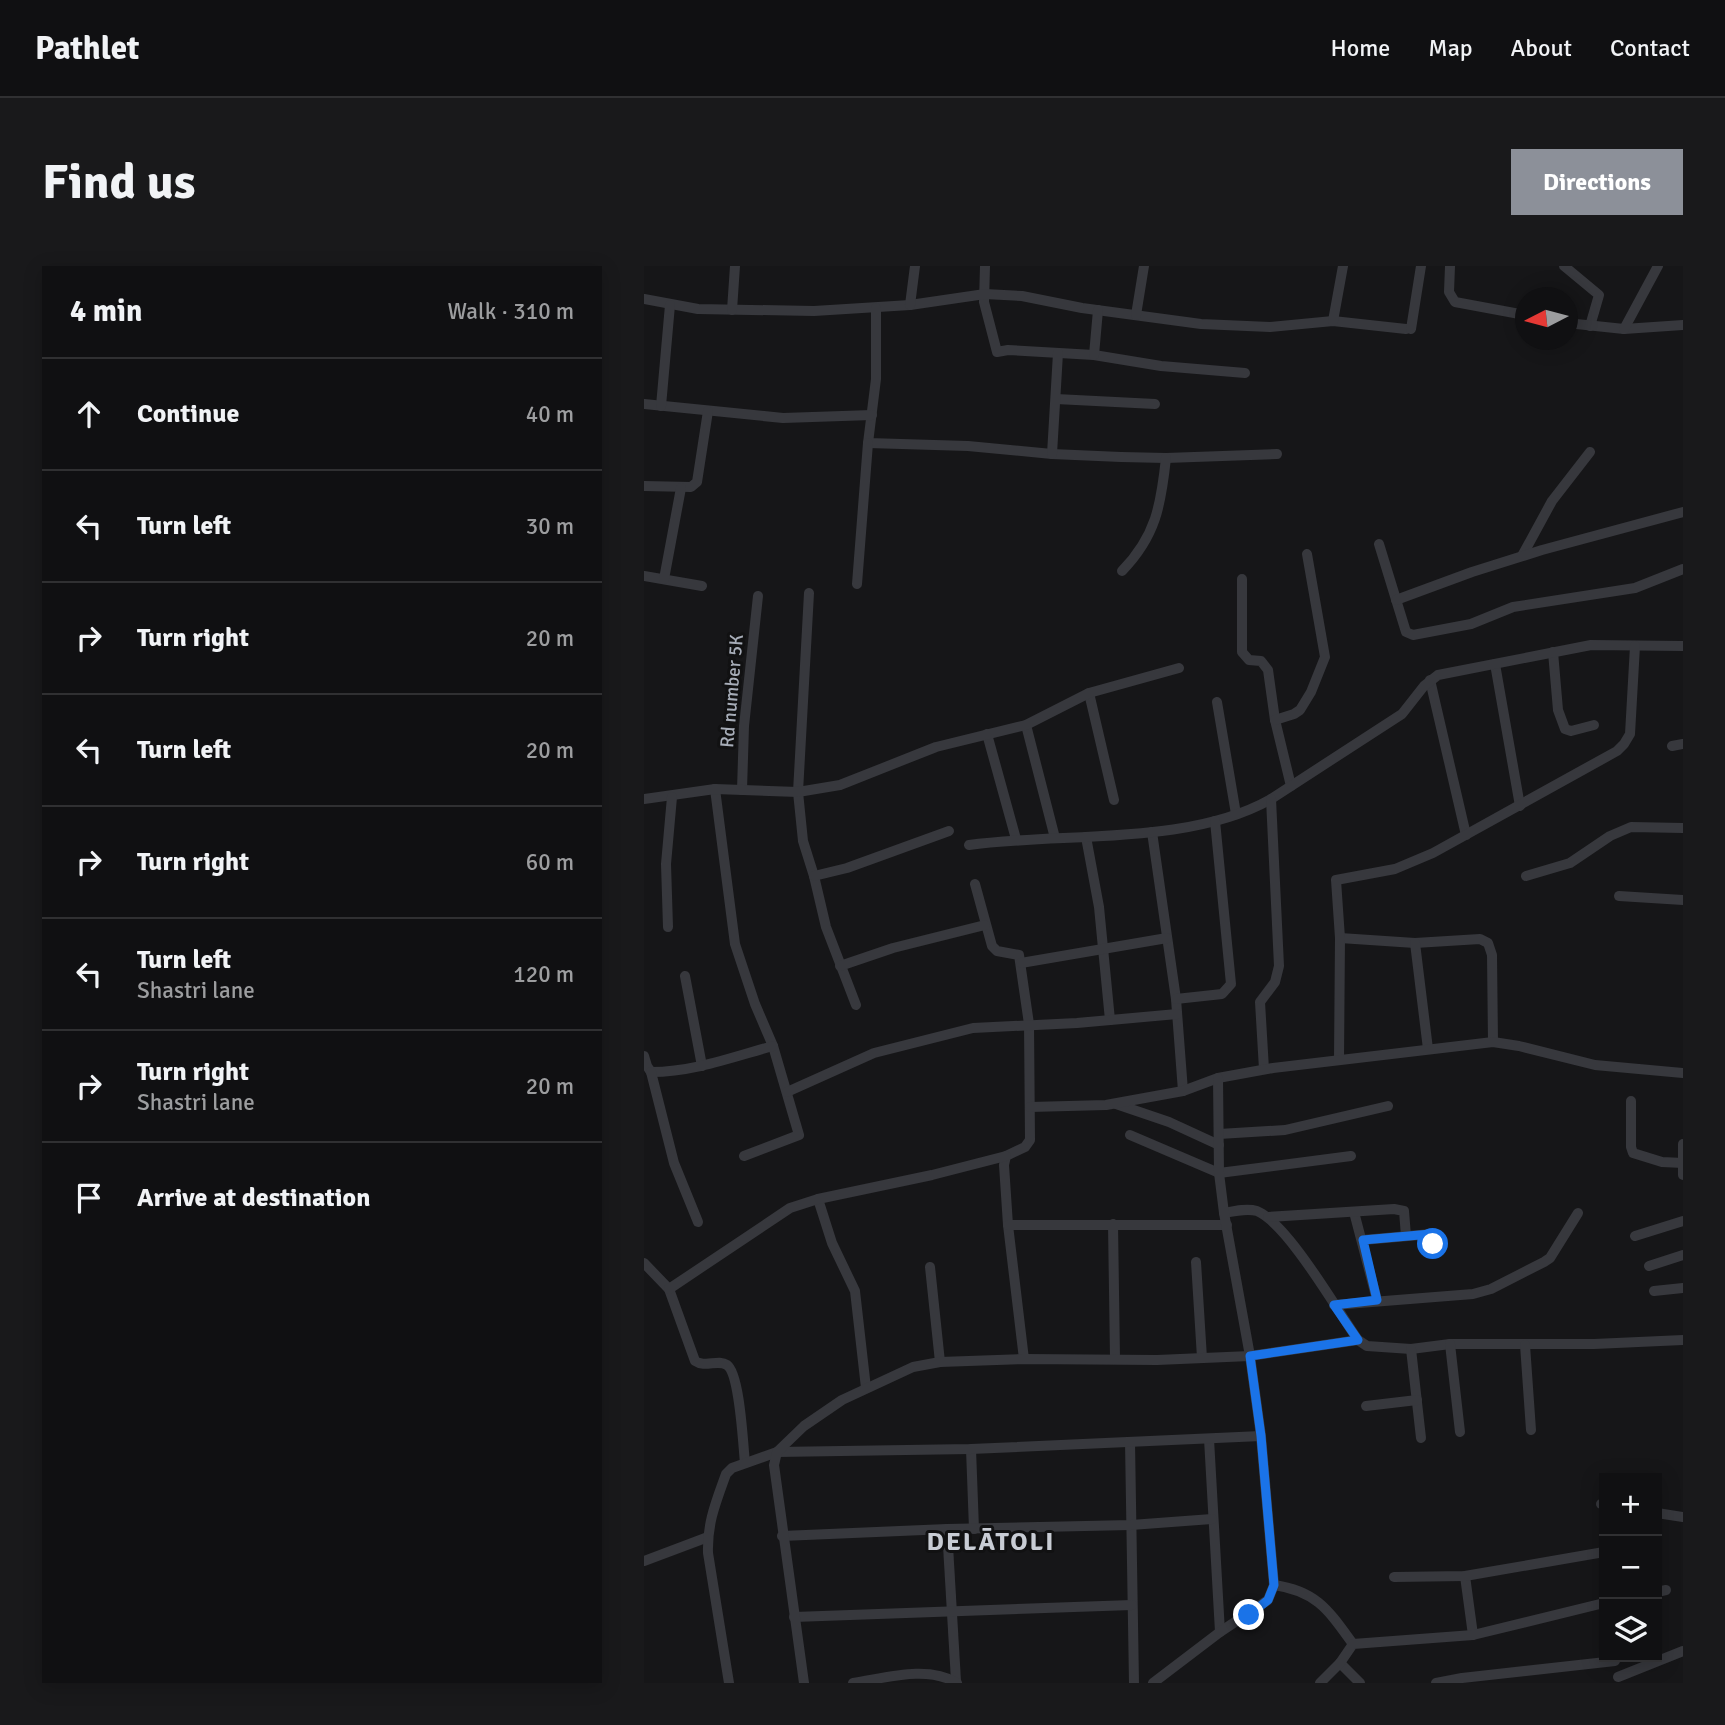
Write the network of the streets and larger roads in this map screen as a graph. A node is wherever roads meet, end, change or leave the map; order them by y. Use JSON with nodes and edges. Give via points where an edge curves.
{"nodes":[{"id":1,"x":735,"y":266,"type":"edge"},
{"id":2,"x":915,"y":266,"type":"edge"},
{"id":3,"x":985,"y":266,"type":"edge"},
{"id":4,"x":1144,"y":266,"type":"edge"},
{"id":5,"x":1343,"y":266,"type":"edge"},
{"id":6,"x":1421,"y":266,"type":"edge"},
{"id":7,"x":1450,"y":266,"type":"edge"},
{"id":8,"x":1564,"y":266,"type":"edge"},
{"id":9,"x":1658,"y":266,"type":"edge"},
{"id":10,"x":985,"y":294,"type":"junction"},
{"id":11,"x":644,"y":299,"type":"edge"},
{"id":12,"x":670,"y":305,"type":"junction"},
{"id":13,"x":909,"y":305,"type":"junction"},
{"id":14,"x":876,"y":308,"type":"junction"},
{"id":15,"x":732,"y":310,"type":"junction"},
{"id":16,"x":1098,"y":310,"type":"junction"},
{"id":17,"x":1515,"y":313,"type":"edge"},
{"id":18,"x":1136,"y":315,"type":"junction"},
{"id":19,"x":1333,"y":321,"type":"junction"},
{"id":20,"x":1578,"y":325,"type":"edge"},
{"id":21,"x":1683,"y":325,"type":"edge"},
{"id":22,"x":1586,"y":326,"type":"junction"},
{"id":23,"x":1624,"y":329,"type":"junction"},
{"id":24,"x":1058,"y":353,"type":"junction"},
{"id":25,"x":1094,"y":355,"type":"junction"},
{"id":26,"x":1245,"y":373,"type":"dead end"},
{"id":27,"x":1056,"y":398,"type":"junction"},
{"id":28,"x":644,"y":404,"type":"edge"},
{"id":29,"x":1155,"y":404,"type":"dead end"},
{"id":30,"x":661,"y":406,"type":"junction"},
{"id":31,"x":708,"y":411,"type":"junction"},
{"id":32,"x":872,"y":415,"type":"junction"},
{"id":33,"x":868,"y":443,"type":"junction"},
{"id":34,"x":1590,"y":452,"type":"dead end"},
{"id":35,"x":1052,"y":454,"type":"junction"},
{"id":36,"x":1277,"y":454,"type":"dead end"},
{"id":37,"x":1166,"y":458,"type":"junction"},
{"id":38,"x":644,"y":486,"type":"edge"},
{"id":39,"x":681,"y":488,"type":"junction"},
{"id":40,"x":1683,"y":512,"type":"edge"},
{"id":41,"x":1379,"y":544,"type":"dead end"},
{"id":42,"x":1307,"y":554,"type":"dead end"},
{"id":43,"x":1522,"y":556,"type":"junction"},
{"id":44,"x":1683,"y":569,"type":"edge"},
{"id":45,"x":1122,"y":571,"type":"dead end"},
{"id":46,"x":644,"y":576,"type":"edge"},
{"id":47,"x":664,"y":579,"type":"junction"},
{"id":48,"x":1242,"y":579,"type":"dead end"},
{"id":49,"x":857,"y":584,"type":"dead end"},
{"id":50,"x":702,"y":586,"type":"dead end"},
{"id":51,"x":809,"y":593,"type":"dead end"},
{"id":52,"x":758,"y":596,"type":"dead end"},
{"id":53,"x":1396,"y":600,"type":"junction"},
{"id":54,"x":1635,"y":646,"type":"junction"},
{"id":55,"x":1683,"y":646,"type":"edge"},
{"id":56,"x":1553,"y":652,"type":"junction"},
{"id":57,"x":1495,"y":664,"type":"junction"},
{"id":58,"x":1179,"y":668,"type":"dead end"},
{"id":59,"x":1430,"y":680,"type":"junction"},
{"id":60,"x":1089,"y":693,"type":"junction"},
{"id":61,"x":1217,"y":702,"type":"dead end"},
{"id":62,"x":1275,"y":720,"type":"junction"},
{"id":63,"x":1026,"y":725,"type":"junction"},
{"id":64,"x":1594,"y":725,"type":"dead end"},
{"id":65,"x":987,"y":734,"type":"junction"},
{"id":66,"x":1683,"y":744,"type":"edge"},
{"id":67,"x":1672,"y":746,"type":"dead end"},
{"id":68,"x":1291,"y":786,"type":"junction"},
{"id":69,"x":715,"y":789,"type":"junction"},
{"id":70,"x":743,"y":790,"type":"junction"},
{"id":71,"x":798,"y":792,"type":"junction"},
{"id":72,"x":672,"y":797,"type":"junction"},
{"id":73,"x":644,"y":799,"type":"edge"},
{"id":74,"x":1271,"y":799,"type":"junction"},
{"id":75,"x":1114,"y":800,"type":"dead end"},
{"id":76,"x":1520,"y":806,"type":"junction"},
{"id":77,"x":1236,"y":814,"type":"junction"},
{"id":78,"x":1214,"y":821,"type":"junction"},
{"id":79,"x":1683,"y":828,"type":"edge"},
{"id":80,"x":949,"y":831,"type":"dead end"},
{"id":81,"x":1152,"y":832,"type":"junction"},
{"id":82,"x":1465,"y":835,"type":"junction"},
{"id":83,"x":1086,"y":837,"type":"junction"},
{"id":84,"x":1055,"y":838,"type":"junction"},
{"id":85,"x":1016,"y":839,"type":"junction"},
{"id":86,"x":970,"y":845,"type":"dead end"},
{"id":87,"x":814,"y":876,"type":"junction"},
{"id":88,"x":1526,"y":876,"type":"dead end"},
{"id":89,"x":975,"y":884,"type":"dead end"},
{"id":90,"x":1619,"y":896,"type":"dead end"},
{"id":91,"x":1683,"y":900,"type":"edge"},
{"id":92,"x":985,"y":925,"type":"junction"},
{"id":93,"x":668,"y":926,"type":"dead end"},
{"id":94,"x":1167,"y":938,"type":"junction"},
{"id":95,"x":1340,"y":938,"type":"junction"},
{"id":96,"x":1415,"y":943,"type":"junction"},
{"id":97,"x":1105,"y":950,"type":"junction"},
{"id":98,"x":1021,"y":963,"type":"junction"},
{"id":99,"x":840,"y":966,"type":"junction"},
{"id":100,"x":685,"y":976,"type":"dead end"},
{"id":101,"x":1176,"y":999,"type":"junction"},
{"id":102,"x":856,"y":1005,"type":"dead end"},
{"id":103,"x":1177,"y":1014,"type":"junction"},
{"id":104,"x":1110,"y":1020,"type":"junction"},
{"id":105,"x":1029,"y":1024,"type":"junction"},
{"id":106,"x":1493,"y":1042,"type":"junction"},
{"id":107,"x":773,"y":1046,"type":"junction"},
{"id":108,"x":1428,"y":1049,"type":"junction"},
{"id":109,"x":644,"y":1056,"type":"edge"},
{"id":110,"x":1339,"y":1059,"type":"junction"},
{"id":111,"x":702,"y":1066,"type":"junction"},
{"id":112,"x":1264,"y":1069,"type":"junction"},
{"id":113,"x":651,"y":1072,"type":"junction"},
{"id":114,"x":1683,"y":1073,"type":"edge"},
{"id":115,"x":1218,"y":1078,"type":"junction"},
{"id":116,"x":1183,"y":1091,"type":"junction"},
{"id":117,"x":788,"y":1092,"type":"junction"},
{"id":118,"x":1631,"y":1101,"type":"dead end"},
{"id":119,"x":1116,"y":1104,"type":"junction"},
{"id":120,"x":1388,"y":1106,"type":"dead end"},
{"id":121,"x":1030,"y":1107,"type":"junction"},
{"id":122,"x":1219,"y":1133,"type":"junction"},
{"id":123,"x":1130,"y":1135,"type":"dead end"},
{"id":124,"x":1683,"y":1144,"type":"edge"},
{"id":125,"x":1219,"y":1145,"type":"junction"},
{"id":126,"x":744,"y":1156,"type":"dead end"},
{"id":127,"x":1006,"y":1156,"type":"junction"},
{"id":128,"x":1352,"y":1156,"type":"dead end"},
{"id":129,"x":1683,"y":1163,"type":"edge"},
{"id":130,"x":1219,"y":1173,"type":"junction"},
{"id":131,"x":1683,"y":1175,"type":"edge"},
{"id":132,"x":818,"y":1199,"type":"junction"},
{"id":133,"x":1354,"y":1212,"type":"junction"},
{"id":134,"x":1224,"y":1213,"type":"junction"},
{"id":135,"x":1578,"y":1213,"type":"dead end"},
{"id":136,"x":1268,"y":1217,"type":"junction"},
{"id":137,"x":1683,"y":1221,"type":"edge"},
{"id":138,"x":698,"y":1222,"type":"dead end"},
{"id":139,"x":1113,"y":1224,"type":"junction"},
{"id":140,"x":1008,"y":1225,"type":"junction"},
{"id":141,"x":1227,"y":1225,"type":"junction"},
{"id":142,"x":1406,"y":1236,"type":"junction"},
{"id":143,"x":1635,"y":1236,"type":"dead end"},
{"id":144,"x":1363,"y":1240,"type":"junction"},
{"id":145,"x":1433,"y":1244,"type":"dead end"},
{"id":146,"x":1683,"y":1255,"type":"edge"},
{"id":147,"x":1196,"y":1262,"type":"dead end"},
{"id":148,"x":644,"y":1263,"type":"edge"},
{"id":149,"x":1649,"y":1266,"type":"dead end"},
{"id":150,"x":930,"y":1267,"type":"dead end"},
{"id":151,"x":1683,"y":1288,"type":"edge"},
{"id":152,"x":668,"y":1289,"type":"junction"},
{"id":153,"x":1654,"y":1291,"type":"dead end"},
{"id":154,"x":1377,"y":1300,"type":"junction"},
{"id":155,"x":1334,"y":1305,"type":"junction"},
{"id":156,"x":1683,"y":1339,"type":"edge"},
{"id":157,"x":1358,"y":1340,"type":"junction"},
{"id":158,"x":1451,"y":1345,"type":"junction"},
{"id":159,"x":1525,"y":1345,"type":"junction"},
{"id":160,"x":1411,"y":1349,"type":"junction"},
{"id":161,"x":1250,"y":1356,"type":"junction"},
{"id":162,"x":1115,"y":1358,"type":"junction"},
{"id":163,"x":1202,"y":1358,"type":"junction"},
{"id":164,"x":1024,"y":1359,"type":"junction"},
{"id":165,"x":940,"y":1362,"type":"junction"},
{"id":166,"x":866,"y":1388,"type":"junction"},
{"id":167,"x":1417,"y":1401,"type":"junction"},
{"id":168,"x":1366,"y":1406,"type":"dead end"},
{"id":169,"x":1531,"y":1430,"type":"dead end"},
{"id":170,"x":1460,"y":1432,"type":"dead end"},
{"id":171,"x":1261,"y":1436,"type":"junction"},
{"id":172,"x":1209,"y":1438,"type":"junction"},
{"id":173,"x":1421,"y":1438,"type":"dead end"},
{"id":174,"x":1130,"y":1442,"type":"junction"},
{"id":175,"x":971,"y":1449,"type":"junction"},
{"id":176,"x":777,"y":1452,"type":"junction"},
{"id":177,"x":745,"y":1463,"type":"junction"},
{"id":178,"x":1662,"y":1514,"type":"edge"},
{"id":179,"x":1683,"y":1517,"type":"edge"},
{"id":180,"x":1212,"y":1519,"type":"junction"},
{"id":181,"x":1131,"y":1525,"type":"junction"},
{"id":182,"x":974,"y":1528,"type":"junction"},
{"id":183,"x":947,"y":1529,"type":"junction"},
{"id":184,"x":782,"y":1536,"type":"junction"},
{"id":185,"x":708,"y":1537,"type":"junction"},
{"id":186,"x":1599,"y":1553,"type":"edge"},
{"id":187,"x":644,"y":1561,"type":"edge"},
{"id":188,"x":1465,"y":1576,"type":"junction"},
{"id":189,"x":1394,"y":1577,"type":"dead end"},
{"id":190,"x":1274,"y":1585,"type":"junction"},
{"id":191,"x":1132,"y":1605,"type":"junction"},
{"id":192,"x":1599,"y":1605,"type":"edge"},
{"id":193,"x":953,"y":1613,"type":"junction"},
{"id":194,"x":794,"y":1617,"type":"junction"},
{"id":195,"x":1220,"y":1632,"type":"junction"},
{"id":196,"x":1473,"y":1635,"type":"junction"},
{"id":197,"x":1353,"y":1644,"type":"junction"},
{"id":198,"x":1683,"y":1651,"type":"edge"},
{"id":199,"x":1599,"y":1662,"type":"edge"},
{"id":200,"x":1615,"y":1662,"type":"edge"},
{"id":201,"x":1340,"y":1663,"type":"junction"},
{"id":202,"x":1522,"y":1678,"type":"edge"},
{"id":203,"x":1462,"y":1680,"type":"edge"},
{"id":204,"x":1619,"y":1680,"type":"edge"},
{"id":205,"x":956,"y":1682,"type":"edge"},
{"id":206,"x":729,"y":1683,"type":"edge"},
{"id":207,"x":804,"y":1683,"type":"edge"},
{"id":208,"x":853,"y":1683,"type":"edge"},
{"id":209,"x":1134,"y":1683,"type":"edge"},
{"id":210,"x":1153,"y":1683,"type":"edge"},
{"id":211,"x":1320,"y":1683,"type":"edge"},
{"id":212,"x":1360,"y":1683,"type":"edge"},
{"id":213,"x":1436,"y":1683,"type":"edge"}],
"edges":[{"from":1,"to":15,"type":"street"},
{"from":2,"to":13,"type":"street"},
{"from":3,"to":10,"type":"street"},
{"from":4,"to":18,"type":"street"},
{"from":5,"to":19,"type":"street"},
{"from":6,"to":19,"type":"street","via":[[1409,329]]},
{"from":7,"to":17,"type":"street","via":[[1449,292],[1455,302]]},
{"from":8,"to":22,"type":"street","via":[[1599,295]]},
{"from":9,"to":23,"type":"street"},
{"from":10,"to":13,"type":"street"},
{"from":10,"to":16,"type":"street"},
{"from":10,"to":24,"type":"street","via":[[997,352]]},
{"from":11,"to":12,"type":"street"},
{"from":12,"to":15,"type":"street"},
{"from":12,"to":30,"type":"street"},
{"from":13,"to":14,"type":"street"},
{"from":14,"to":15,"type":"street"},
{"from":14,"to":32,"type":"street"},
{"from":16,"to":18,"type":"street"},
{"from":16,"to":25,"type":"street"},
{"from":18,"to":19,"type":"street","via":[[1270,327]]},
{"from":20,"to":22,"type":"street"},
{"from":21,"to":23,"type":"street"},
{"from":22,"to":23,"type":"street"},
{"from":24,"to":25,"type":"street"},
{"from":24,"to":27,"type":"street"},
{"from":25,"to":26,"type":"street"},
{"from":27,"to":29,"type":"street"},
{"from":27,"to":35,"type":"street"},
{"from":28,"to":30,"type":"street"},
{"from":30,"to":31,"type":"street"},
{"from":31,"to":32,"type":"street","via":[[783,418]]},
{"from":31,"to":39,"type":"street","via":[[697,482]]},
{"from":32,"to":33,"type":"street"},
{"from":33,"to":35,"type":"street"},
{"from":33,"to":49,"type":"street"},
{"from":34,"to":43,"type":"street","via":[[1552,501]]},
{"from":35,"to":37,"type":"street"},
{"from":36,"to":37,"type":"street"},
{"from":37,"to":45,"type":"street","via":[[1156,522],[1136,557]]},
{"from":38,"to":39,"type":"street"},
{"from":39,"to":47,"type":"street"},
{"from":40,"to":43,"type":"street"},
{"from":41,"to":53,"type":"street"},
{"from":42,"to":62,"type":"street","via":[[1325,657],[1300,710]]},
{"from":43,"to":53,"type":"street"},
{"from":44,"to":53,"type":"street","via":[[1635,588],[1513,607],[1471,624],[1421,635],[1406,632]]},
{"from":46,"to":47,"type":"street"},
{"from":47,"to":50,"type":"street"},
{"from":48,"to":62,"type":"street","via":[[1242,652],[1249,660],[1265,664]]},
{"from":51,"to":71,"type":"street"},
{"from":52,"to":70,"type":"street","name":"Rd number 5K","via":[[744,726]]},
{"from":54,"to":55,"type":"street"},
{"from":54,"to":56,"type":"street","via":[[1591,645]]},
{"from":54,"to":76,"type":"street","via":[[1630,734],[1624,744]]},
{"from":56,"to":57,"type":"street"},
{"from":56,"to":64,"type":"street","via":[[1560,720],[1565,729]]},
{"from":57,"to":59,"type":"street"},
{"from":57,"to":76,"type":"street"},
{"from":58,"to":60,"type":"street"},
{"from":59,"to":68,"type":"street","via":[[1402,714]]},
{"from":59,"to":82,"type":"street"},
{"from":60,"to":63,"type":"street"},
{"from":60,"to":75,"type":"street"},
{"from":61,"to":77,"type":"street"},
{"from":62,"to":68,"type":"street"},
{"from":63,"to":65,"type":"street"},
{"from":63,"to":84,"type":"street"},
{"from":65,"to":71,"type":"street","via":[[936,747],[840,785]]},
{"from":65,"to":85,"type":"street"},
{"from":66,"to":67,"type":"street"},
{"from":68,"to":74,"type":"street"},
{"from":69,"to":70,"type":"street"},
{"from":69,"to":72,"type":"street"},
{"from":69,"to":107,"type":"street","via":[[735,944]]},
{"from":70,"to":71,"type":"street"},
{"from":71,"to":87,"type":"street","via":[[803,841]]},
{"from":72,"to":73,"type":"street"},
{"from":72,"to":93,"type":"street","via":[[666,864]]},
{"from":74,"to":77,"type":"street"},
{"from":74,"to":112,"type":"street","via":[[1279,966],[1275,982],[1260,1002]]},
{"from":76,"to":82,"type":"street"},
{"from":77,"to":78,"type":"street"},
{"from":78,"to":81,"type":"street"},
{"from":78,"to":101,"type":"street","via":[[1231,984],[1223,994]]},
{"from":79,"to":88,"type":"street","via":[[1630,827],[1570,863]]},
{"from":80,"to":87,"type":"street"},
{"from":81,"to":83,"type":"street"},
{"from":81,"to":94,"type":"street"},
{"from":82,"to":95,"type":"street","via":[[1395,869],[1336,880]]},
{"from":83,"to":84,"type":"street"},
{"from":83,"to":97,"type":"street"},
{"from":84,"to":85,"type":"street"},
{"from":85,"to":86,"type":"street"},
{"from":87,"to":99,"type":"street"},
{"from":89,"to":92,"type":"street"},
{"from":90,"to":91,"type":"street"},
{"from":92,"to":98,"type":"street","via":[[992,946],[1019,956]]},
{"from":92,"to":99,"type":"street"},
{"from":94,"to":97,"type":"street"},
{"from":94,"to":101,"type":"street"},
{"from":95,"to":96,"type":"street"},
{"from":95,"to":110,"type":"street"},
{"from":96,"to":106,"type":"street","via":[[1480,939],[1488,943]]},
{"from":96,"to":108,"type":"street"},
{"from":97,"to":98,"type":"street"},
{"from":97,"to":104,"type":"street"},
{"from":98,"to":105,"type":"street"},
{"from":99,"to":102,"type":"street"},
{"from":100,"to":111,"type":"street"},
{"from":101,"to":103,"type":"street"},
{"from":103,"to":104,"type":"street"},
{"from":103,"to":116,"type":"street"},
{"from":104,"to":105,"type":"street"},
{"from":105,"to":117,"type":"street","via":[[973,1028],[874,1053]]},
{"from":105,"to":121,"type":"street"},
{"from":106,"to":108,"type":"street"},
{"from":106,"to":114,"type":"street","via":[[1595,1065]]},
{"from":107,"to":111,"type":"street"},
{"from":107,"to":117,"type":"street"},
{"from":108,"to":110,"type":"street"},
{"from":109,"to":113,"type":"street"},
{"from":110,"to":112,"type":"street"},
{"from":111,"to":113,"type":"street"},
{"from":112,"to":115,"type":"street"},
{"from":113,"to":138,"type":"street","via":[[674,1163]]},
{"from":115,"to":116,"type":"street"},
{"from":115,"to":122,"type":"street"},
{"from":116,"to":119,"type":"street"},
{"from":117,"to":126,"type":"street","via":[[799,1135]]},
{"from":118,"to":129,"type":"street","via":[[1633,1153]]},
{"from":119,"to":121,"type":"street"},
{"from":119,"to":125,"type":"street"},
{"from":120,"to":122,"type":"street","via":[[1285,1130]]},
{"from":121,"to":127,"type":"street","via":[[1030,1140]]},
{"from":122,"to":125,"type":"street"},
{"from":123,"to":130,"type":"street"},
{"from":124,"to":129,"type":"street"},
{"from":125,"to":130,"type":"street"},
{"from":127,"to":132,"type":"street"},
{"from":127,"to":140,"type":"street"},
{"from":128,"to":130,"type":"street"},
{"from":129,"to":131,"type":"street"},
{"from":130,"to":134,"type":"street"},
{"from":132,"to":152,"type":"street","via":[[790,1208]]},
{"from":132,"to":166,"type":"street","via":[[855,1292]]},
{"from":133,"to":136,"type":"street"},
{"from":133,"to":142,"type":"street","via":[[1404,1211]]},
{"from":133,"to":144,"type":"street"},
{"from":134,"to":136,"type":"street","via":[[1255,1210]]},
{"from":134,"to":141,"type":"street"},
{"from":135,"to":154,"type":"street","via":[[1550,1258],[1491,1289]]},
{"from":136,"to":155,"type":"street"},
{"from":137,"to":143,"type":"street"},
{"from":139,"to":140,"type":"street"},
{"from":139,"to":141,"type":"street"},
{"from":139,"to":162,"type":"street"},
{"from":140,"to":164,"type":"street"},
{"from":141,"to":161,"type":"street"},
{"from":142,"to":144,"type":"street"},
{"from":142,"to":145,"type":"street","via":[[1431,1234]]},
{"from":144,"to":154,"type":"street"},
{"from":146,"to":149,"type":"street"},
{"from":147,"to":163,"type":"street"},
{"from":148,"to":152,"type":"street"},
{"from":150,"to":165,"type":"street"},
{"from":151,"to":153,"type":"street"},
{"from":152,"to":177,"type":"street","via":[[695,1361],[701,1365],[724,1363],[734,1375]]},
{"from":154,"to":155,"type":"street"},
{"from":155,"to":157,"type":"street"},
{"from":156,"to":159,"type":"street"},
{"from":157,"to":160,"type":"street","via":[[1367,1346]]},
{"from":157,"to":161,"type":"street"},
{"from":158,"to":159,"type":"street"},
{"from":158,"to":160,"type":"street"},
{"from":158,"to":170,"type":"street"},
{"from":159,"to":169,"type":"street"},
{"from":160,"to":167,"type":"street"},
{"from":161,"to":163,"type":"street"},
{"from":161,"to":171,"type":"street"},
{"from":162,"to":163,"type":"street"},
{"from":162,"to":164,"type":"street"},
{"from":164,"to":165,"type":"street"},
{"from":165,"to":166,"type":"street","via":[[913,1367]]},
{"from":166,"to":176,"type":"street","via":[[804,1426]]},
{"from":167,"to":168,"type":"street"},
{"from":167,"to":173,"type":"street"},
{"from":171,"to":172,"type":"street"},
{"from":171,"to":190,"type":"street"},
{"from":172,"to":174,"type":"street"},
{"from":172,"to":180,"type":"street"},
{"from":174,"to":175,"type":"street"},
{"from":174,"to":181,"type":"street"},
{"from":175,"to":176,"type":"street"},
{"from":175,"to":182,"type":"street"},
{"from":176,"to":177,"type":"street"},
{"from":176,"to":184,"type":"street","via":[[774,1465]]},
{"from":177,"to":185,"type":"street","via":[[726,1474]]},
{"from":178,"to":179,"type":"street"},
{"from":180,"to":181,"type":"street"},
{"from":180,"to":195,"type":"street"},
{"from":181,"to":182,"type":"street"},
{"from":181,"to":191,"type":"street"},
{"from":182,"to":183,"type":"street"},
{"from":183,"to":184,"type":"street"},
{"from":183,"to":193,"type":"street"},
{"from":184,"to":194,"type":"street"},
{"from":185,"to":187,"type":"street"},
{"from":185,"to":206,"type":"street"},
{"from":186,"to":188,"type":"street"},
{"from":188,"to":189,"type":"street"},
{"from":188,"to":196,"type":"street"},
{"from":190,"to":195,"type":"street","via":[[1268,1600]]},
{"from":190,"to":197,"type":"street","via":[[1292,1587],[1325,1605]]},
{"from":191,"to":193,"type":"street"},
{"from":191,"to":209,"type":"street"},
{"from":192,"to":196,"type":"street"},
{"from":193,"to":194,"type":"street"},
{"from":193,"to":205,"type":"street"},
{"from":194,"to":207,"type":"street"},
{"from":195,"to":210,"type":"street"},
{"from":196,"to":197,"type":"street"},
{"from":197,"to":201,"type":"street"},
{"from":198,"to":204,"type":"street"},
{"from":199,"to":202,"type":"street"},
{"from":200,"to":204,"type":"street"},
{"from":201,"to":211,"type":"street"},
{"from":201,"to":212,"type":"street"},
{"from":202,"to":203,"type":"street"},
{"from":203,"to":213,"type":"street"},
{"from":205,"to":208,"type":"street","via":[[919,1674]]}]}
